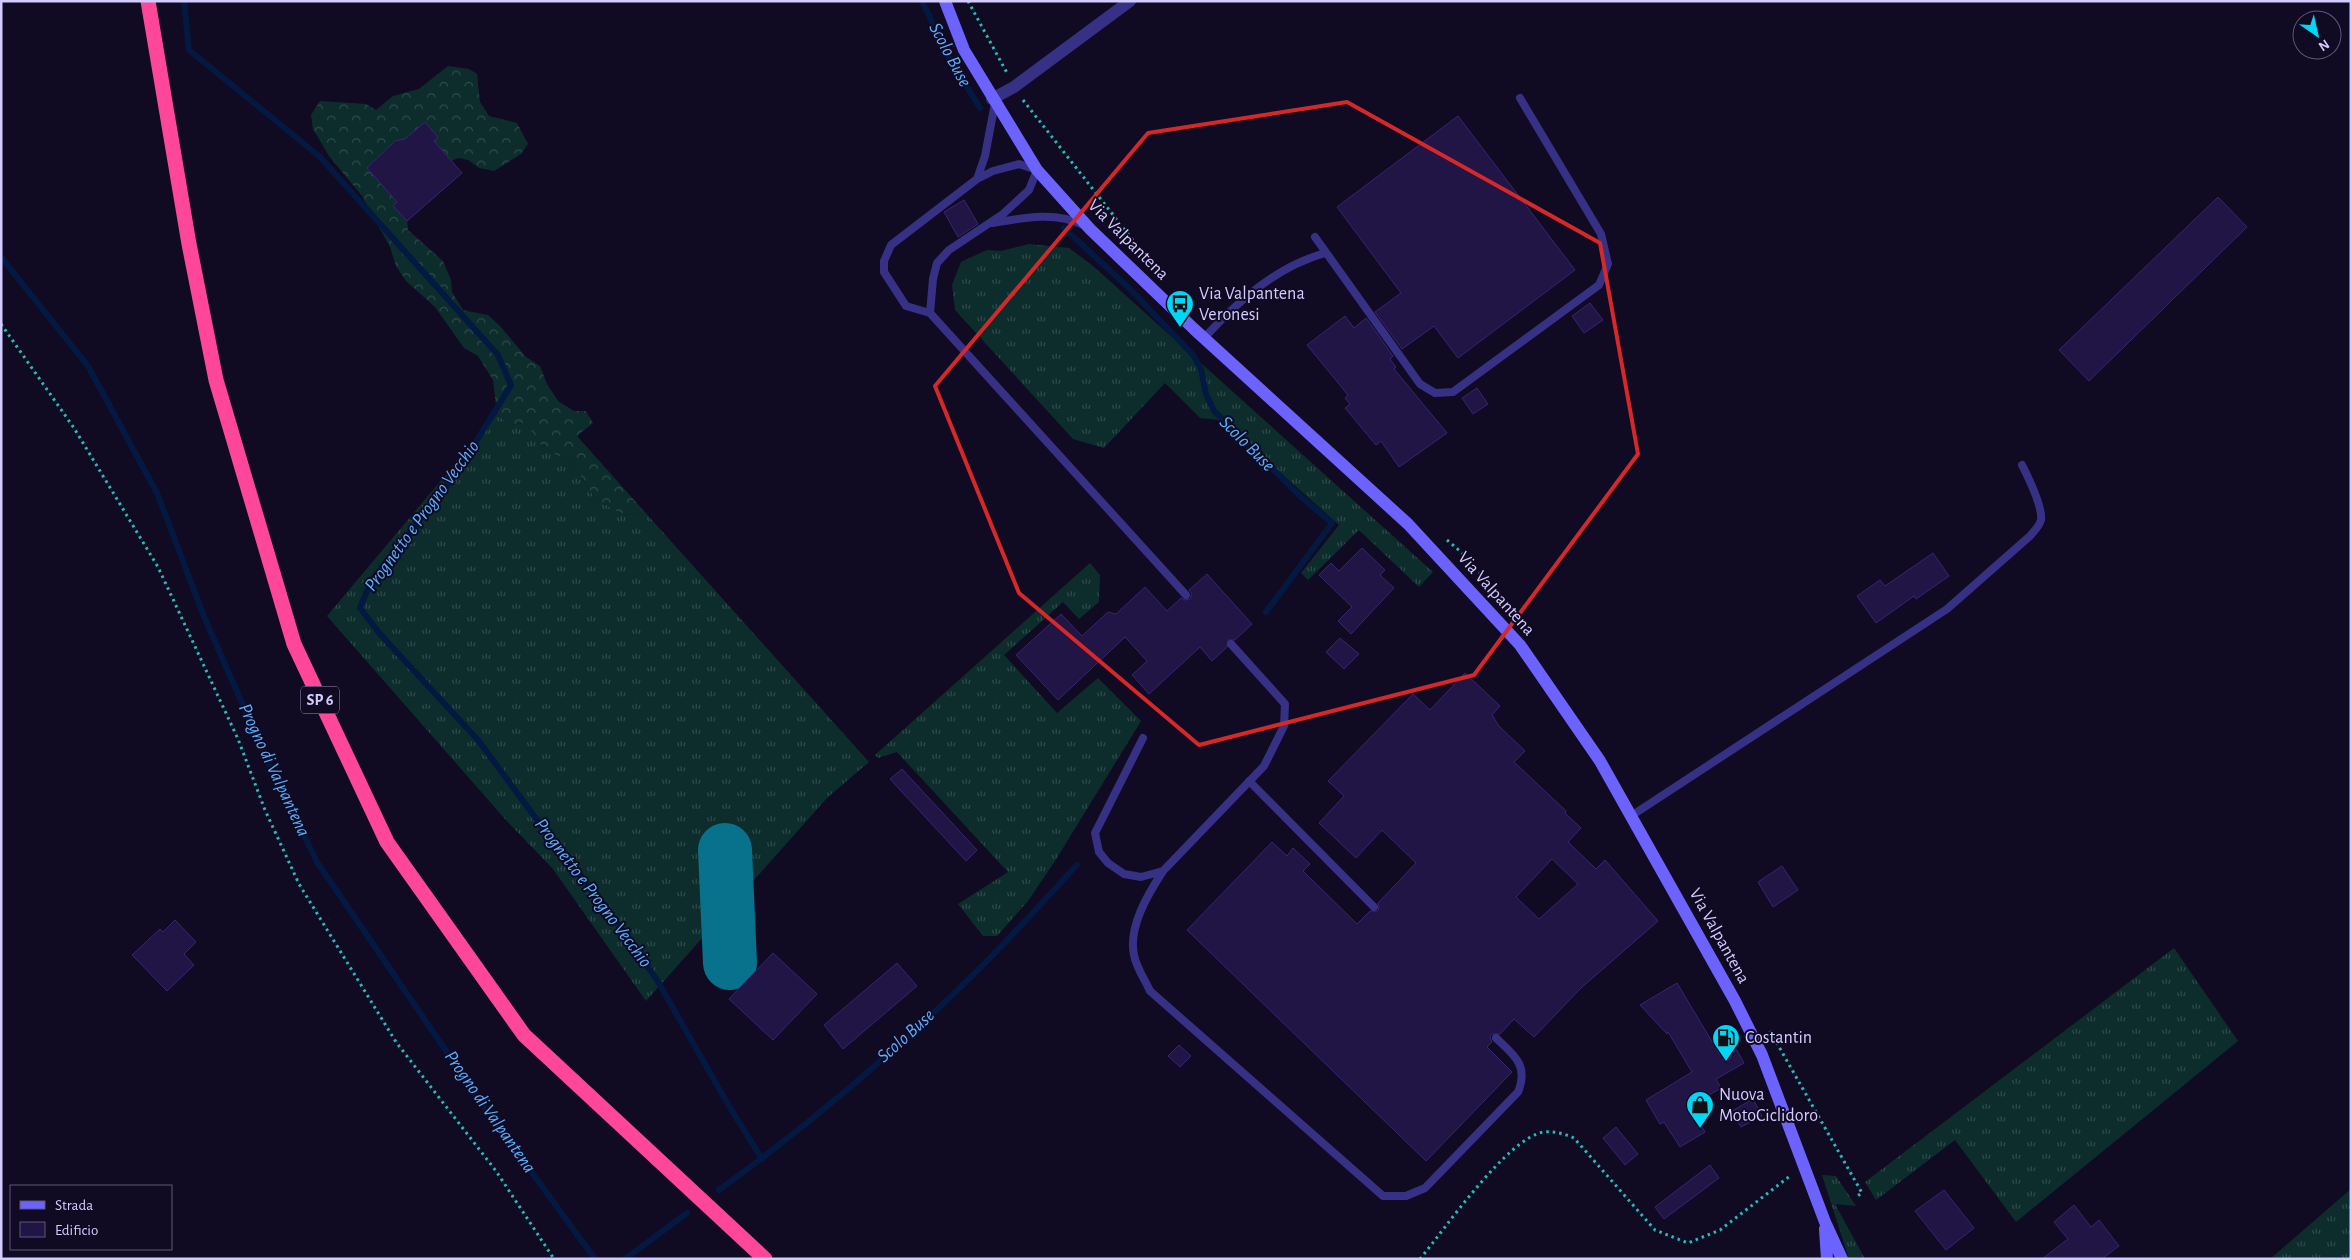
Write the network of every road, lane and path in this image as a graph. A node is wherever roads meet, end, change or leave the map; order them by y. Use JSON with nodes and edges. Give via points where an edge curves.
{"nodes":[{"id":1,"x":148,"y":1,"type":"edge"},
{"id":2,"x":945,"y":1,"type":"edge"},
{"id":3,"x":1130,"y":1,"type":"edge"},
{"id":4,"x":1520,"y":98,"type":"dead end"},
{"id":5,"x":994,"y":101,"type":"junction"},
{"id":6,"x":1037,"y":170,"type":"junction"},
{"id":7,"x":978,"y":179,"type":"junction"},
{"id":8,"x":991,"y":223,"type":"junction"},
{"id":9,"x":1090,"y":229,"type":"junction"},
{"id":10,"x":1315,"y":237,"type":"dead end"},
{"id":11,"x":1325,"y":252,"type":"junction"},
{"id":12,"x":930,"y":313,"type":"junction"},
{"id":13,"x":1,"y":324,"type":"edge"},
{"id":14,"x":1204,"y":338,"type":"junction"},
{"id":15,"x":2022,"y":465,"type":"dead end"},
{"id":16,"x":1186,"y":595,"type":"dead end"},
{"id":17,"x":1231,"y":644,"type":"dead end"},
{"id":18,"x":1143,"y":738,"type":"dead end"},
{"id":19,"x":1249,"y":781,"type":"junction"},
{"id":20,"x":1631,"y":816,"type":"junction"},
{"id":21,"x":1163,"y":871,"type":"junction"},
{"id":22,"x":1374,"y":907,"type":"dead end"},
{"id":23,"x":1496,"y":1038,"type":"dead end"},
{"id":24,"x":1807,"y":1174,"type":"junction"},
{"id":25,"x":1862,"y":1193,"type":"dead end"},
{"id":26,"x":1856,"y":1197,"type":"dead end"},
{"id":27,"x":1825,"y":1222,"type":"junction"},
{"id":28,"x":554,"y":1259,"type":"edge"},
{"id":29,"x":765,"y":1259,"type":"edge"},
{"id":30,"x":1420,"y":1259,"type":"edge"},
{"id":31,"x":1827,"y":1259,"type":"edge"},
{"id":32,"x":1842,"y":1259,"type":"edge"}],
"edges":[{"from":1,"to":29,"type":"highway","number":"SP 6","via":[[189,244],[216,380],[294,644],[387,842],[524,1035]]},
{"from":2,"to":5,"type":"street","name":"Via Valpantena","via":[[964,50]]},
{"from":3,"to":5,"type":"street"},
{"from":4,"to":11,"type":"lane","via":[[1601,234],[1608,264],[1599,285],[1453,392],[1435,393],[1420,384]]},
{"from":5,"to":6,"type":"street","name":"Via Valpantena"},
{"from":5,"to":7,"type":"lane"},
{"from":6,"to":7,"type":"lane","via":[[1019,164]]},
{"from":6,"to":8,"type":"lane","via":[[1029,190]]},
{"from":6,"to":9,"type":"street","name":"Via Valpantena"},
{"from":7,"to":12,"type":"lane","via":[[891,245],[884,261],[884,272],[906,306]]},
{"from":8,"to":9,"type":"lane","via":[[1033,217],[1072,220]]},
{"from":8,"to":12,"type":"lane","via":[[949,250],[937,263],[932,279]]},
{"from":9,"to":14,"type":"street","name":"Via Valpantena"},
{"from":10,"to":11,"type":"lane"},
{"from":11,"to":14,"type":"lane","via":[[1271,278],[1228,311]]},
{"from":12,"to":16,"type":"lane"},
{"from":13,"to":28,"type":"path","via":[[74,428],[158,567],[238,739],[265,810],[299,884],[345,962],[396,1042],[496,1172]]},
{"from":14,"to":20,"type":"street","name":"Via Valpantena","via":[[1408,524],[1520,645],[1600,761]]},
{"from":15,"to":20,"type":"lane","via":[[2035,494],[2041,519],[2030,536],[1947,609]]},
{"from":17,"to":19,"type":"lane","via":[[1285,704],[1284,726],[1264,766]]},
{"from":18,"to":21,"type":"lane","via":[[1095,832],[1099,852],[1124,874],[1141,877]]},
{"from":19,"to":21,"type":"lane"},
{"from":19,"to":22,"type":"lane"},
{"from":20,"to":24,"type":"street","name":"Via Valpantena","via":[[1762,1055]]},
{"from":21,"to":23,"type":"lane","via":[[1153,886],[1133,934],[1134,956],[1150,992],[1382,1196],[1406,1196],[1425,1188],[1518,1092],[1523,1082],[1522,1066]]},
{"from":24,"to":27,"type":"street","name":"Via Valpantena"},
{"from":24,"to":30,"type":"path","via":[[1794,1173],[1720,1230],[1688,1243],[1655,1230],[1574,1138],[1564,1133],[1544,1132],[1526,1140],[1479,1184]]},
{"from":25,"to":26,"type":"path"},
{"from":27,"to":31,"type":"street","name":"Via Valpantena"},
{"from":27,"to":32,"type":"street","name":"Via Valpantena"}]}
